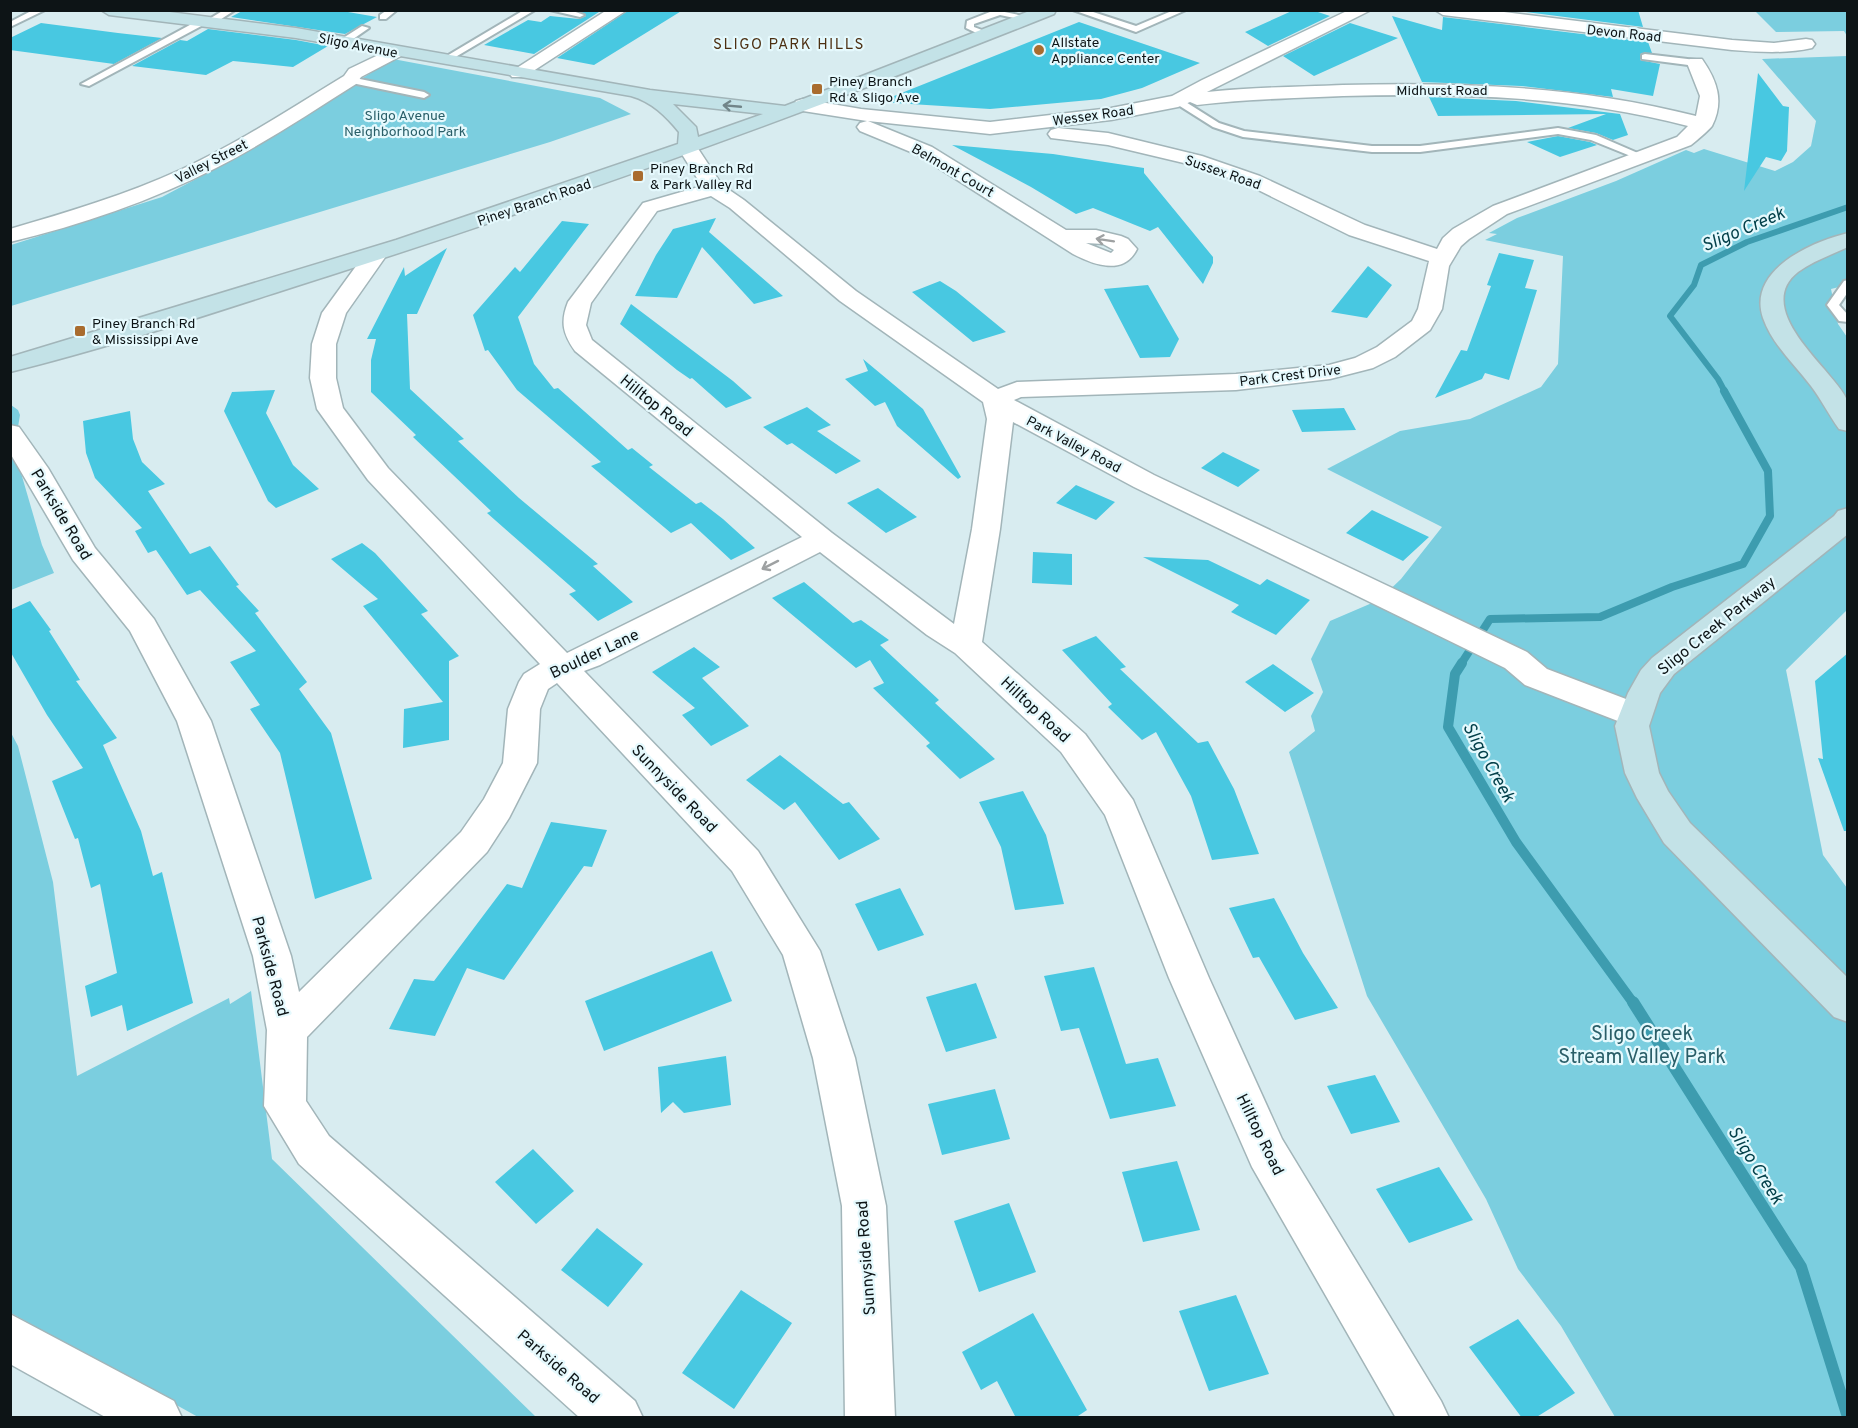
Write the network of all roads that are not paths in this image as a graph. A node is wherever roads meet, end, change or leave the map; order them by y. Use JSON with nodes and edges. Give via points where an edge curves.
{"nodes":[{"id":1,"x":40,"y":10,"type":"edge"},
{"id":2,"x":109,"y":10,"type":"edge"},
{"id":3,"x":231,"y":10,"type":"edge"},
{"id":4,"x":393,"y":10,"type":"edge"},
{"id":5,"x":531,"y":10,"type":"edge"},
{"id":6,"x":554,"y":10,"type":"edge"},
{"id":7,"x":619,"y":10,"type":"edge"},
{"id":8,"x":1048,"y":10,"type":"edge"},
{"id":9,"x":1077,"y":10,"type":"edge"},
{"id":10,"x":1182,"y":10,"type":"edge"},
{"id":11,"x":1363,"y":10,"type":"edge"},
{"id":12,"x":1443,"y":10,"type":"edge"},
{"id":13,"x":580,"y":15,"type":"dead end"},
{"id":14,"x":383,"y":17,"type":"dead end"},
{"id":15,"x":205,"y":22,"type":"junction"},
{"id":16,"x":10,"y":25,"type":"edge"},
{"id":17,"x":365,"y":28,"type":"dead end"},
{"id":18,"x":343,"y":42,"type":"junction"},
{"id":19,"x":1806,"y":44,"type":"dead end"},
{"id":20,"x":395,"y":52,"type":"junction"},
{"id":21,"x":1646,"y":57,"type":"dead end"},
{"id":22,"x":444,"y":60,"type":"junction"},
{"id":23,"x":1696,"y":63,"type":"joint"},
{"id":24,"x":518,"y":73,"type":"junction"},
{"id":25,"x":1231,"y":74,"type":"junction"},
{"id":26,"x":350,"y":80,"type":"junction"},
{"id":27,"x":86,"y":84,"type":"dead end"},
{"id":28,"x":606,"y":88,"type":"junction"},
{"id":29,"x":1268,"y":92,"type":"junction"},
{"id":30,"x":424,"y":95,"type":"dead end"},
{"id":31,"x":652,"y":95,"type":"junction"},
{"id":32,"x":1178,"y":101,"type":"junction"},
{"id":33,"x":797,"y":108,"type":"junction"},
{"id":34,"x":1105,"y":115,"type":"junction"},
{"id":35,"x":942,"y":124,"type":"junction"},
{"id":36,"x":1703,"y":124,"type":"junction"},
{"id":37,"x":990,"y":128,"type":"junction"},
{"id":38,"x":1107,"y":139,"type":"junction"},
{"id":39,"x":906,"y":142,"type":"junction"},
{"id":40,"x":688,"y":148,"type":"junction"},
{"id":41,"x":1642,"y":157,"type":"junction"},
{"id":42,"x":714,"y":189,"type":"junction"},
{"id":43,"x":10,"y":236,"type":"edge"},
{"id":44,"x":1061,"y":236,"type":"dead end"},
{"id":45,"x":1848,"y":239,"type":"edge"},
{"id":46,"x":375,"y":256,"type":"junction"},
{"id":47,"x":1444,"y":259,"type":"junction"},
{"id":48,"x":1848,"y":283,"type":"edge"},
{"id":49,"x":1848,"y":319,"type":"edge"},
{"id":50,"x":10,"y":365,"type":"edge"},
{"id":51,"x":995,"y":399,"type":"junction"},
{"id":52,"x":1848,"y":423,"type":"edge"},
{"id":53,"x":10,"y":433,"type":"edge"},
{"id":54,"x":1848,"y":517,"type":"edge"},
{"id":55,"x":822,"y":539,"type":"junction"},
{"id":56,"x":966,"y":645,"type":"junction"},
{"id":57,"x":560,"y":667,"type":"junction"},
{"id":58,"x":1637,"y":710,"type":"junction"},
{"id":59,"x":1848,"y":1005,"type":"edge"},
{"id":60,"x":287,"y":1029,"type":"junction"},
{"id":61,"x":10,"y":1338,"type":"edge"},
{"id":62,"x":157,"y":1418,"type":"edge"},
{"id":63,"x":618,"y":1418,"type":"edge"},
{"id":64,"x":870,"y":1418,"type":"edge"},
{"id":65,"x":1424,"y":1418,"type":"edge"}],
"edges":[{"from":1,"to":16,"type":"lane"},
{"from":2,"to":15,"type":"street","name":"Sligo Avenue"},
{"from":3,"to":15,"type":"lane"},
{"from":4,"to":14,"type":"lane"},
{"from":5,"to":22,"type":"lane"},
{"from":6,"to":13,"type":"lane"},
{"from":7,"to":24,"type":"street"},
{"from":8,"to":33,"type":"street","name":"Piney Branch Road"},
{"from":9,"to":10,"type":"lane","via":[[1136,29]]},
{"from":11,"to":25,"type":"street","name":"Wessex Road"},
{"from":12,"to":19,"type":"street","name":"Devon Road","via":[[1679,30],[1774,48]]},
{"from":15,"to":18,"type":"street","name":"Sligo Avenue"},
{"from":15,"to":27,"type":"lane"},
{"from":17,"to":18,"type":"lane"},
{"from":18,"to":20,"type":"street","name":"Sligo Avenue"},
{"from":20,"to":22,"type":"street","name":"Sligo Avenue"},
{"from":20,"to":26,"type":"street","name":"Valley Street","via":[[355,73]]},
{"from":21,"to":23,"type":"lane"},
{"from":22,"to":24,"type":"street","name":"Sligo Avenue"},
{"from":23,"to":36,"type":"street","via":[[1708,83],[1711,98]]},
{"from":24,"to":28,"type":"street","name":"Sligo Avenue"},
{"from":25,"to":29,"type":"street","via":[[1238,81]]},
{"from":25,"to":32,"type":"street","name":"Wessex Road"},
{"from":26,"to":30,"type":"lane"},
{"from":26,"to":43,"type":"street","name":"Valley Street","via":[[188,175],[110,207]]},
{"from":28,"to":31,"type":"street","name":"Sligo Avenue"},
{"from":28,"to":40,"type":"street","name":"Sligo Avenue","via":[[649,111]]},
{"from":29,"to":32,"type":"street","name":"Midhurst Road"},
{"from":29,"to":36,"type":"street","name":"Midhurst Road","via":[[1466,88],[1656,110]]},
{"from":33,"to":31,"type":"street","one_way":true,"via":[[714,104]]},
{"from":31,"to":40,"type":"street","name":"Sligo Avenue","via":[[689,130]]},
{"from":32,"to":34,"type":"street","name":"Wessex Road"},
{"from":32,"to":41,"type":"lane","via":[[1216,125],[1243,134],[1398,150],[1558,131],[1593,137]]},
{"from":33,"to":35,"type":"street","name":"Wessex Road"},
{"from":33,"to":39,"type":"street","name":"Belmont Court","via":[[856,122]]},
{"from":33,"to":40,"type":"street","name":"Piney Branch Road"},
{"from":34,"to":37,"type":"street","name":"Wessex Road"},
{"from":34,"to":38,"type":"street"},
{"from":35,"to":37,"type":"street","name":"Wessex Road"},
{"from":35,"to":39,"type":"street"},
{"from":36,"to":41,"type":"street","name":"Park Crest Drive","via":[[1684,141]]},
{"from":37,"to":38,"type":"street","name":"Sussex Road"},
{"from":38,"to":47,"type":"street","name":"Sussex Road","via":[[1196,160],[1243,177],[1357,230]]},
{"from":39,"to":44,"type":"street","name":"Belmont Court"},
{"from":40,"to":42,"type":"street","name":"Park Valley Road"},
{"from":40,"to":46,"type":"street","name":"Piney Branch Road"},
{"from":41,"to":47,"type":"street","name":"Park Crest Drive","via":[[1500,210],[1461,234],[1451,243]]},
{"from":42,"to":51,"type":"street","name":"Park Valley Road","via":[[848,296]]},
{"from":42,"to":55,"type":"street","name":"Hilltop Road","via":[[650,207],[580,302],[574,315],[574,332],[584,346]]},
{"from":45,"to":52,"type":"street","via":[[1782,274],[1772,294],[1781,332]]},
{"from":46,"to":50,"type":"street","name":"Piney Branch Road"},
{"from":46,"to":57,"type":"street","name":"Sunnyside Road","via":[[334,313],[324,344],[323,378],[330,409],[378,474]]},
{"from":47,"to":51,"type":"street","name":"Park Crest Drive","via":[[1438,264],[1430,309],[1422,325],[1364,363],[1323,373],[1236,381],[1017,390]]},
{"from":48,"to":49,"type":"lane","via":[[1833,305]]},
{"from":51,"to":56,"type":"street","via":[[999,429]]},
{"from":51,"to":58,"type":"street","name":"Park Valley Road","via":[[1144,481],[1508,656],[1536,676]]},
{"from":53,"to":60,"type":"street","name":"Parkside Road","via":[[83,553],[143,626],[194,721],[272,956]]},
{"from":54,"to":58,"type":"street","name":"Sligo Creek Parkway","via":[[1663,666],[1652,678]]},
{"from":55,"to":56,"type":"street","name":"Hilltop Road"},
{"from":55,"to":57,"type":"street","name":"Boulder Lane","one_way":true,"via":[[589,657]]},
{"from":56,"to":65,"type":"street","name":"Hilltop Road","via":[[1073,743],[1120,810],[1267,1152]]},
{"from":57,"to":60,"type":"street","name":"Boulder Lane","via":[[535,682],[524,709],[520,763],[474,842]]},
{"from":57,"to":64,"type":"street","name":"Sunnyside Road","via":[[745,861],[801,951],[834,1059],[864,1206]]},
{"from":58,"to":59,"type":"street","name":"Sligo Creek Parkway","via":[[1632,726],[1642,773],[1677,833]]},
{"from":60,"to":63,"type":"street","name":"Parkside Road","via":[[285,1106],[314,1150]]},
{"from":61,"to":62,"type":"street"}]}
